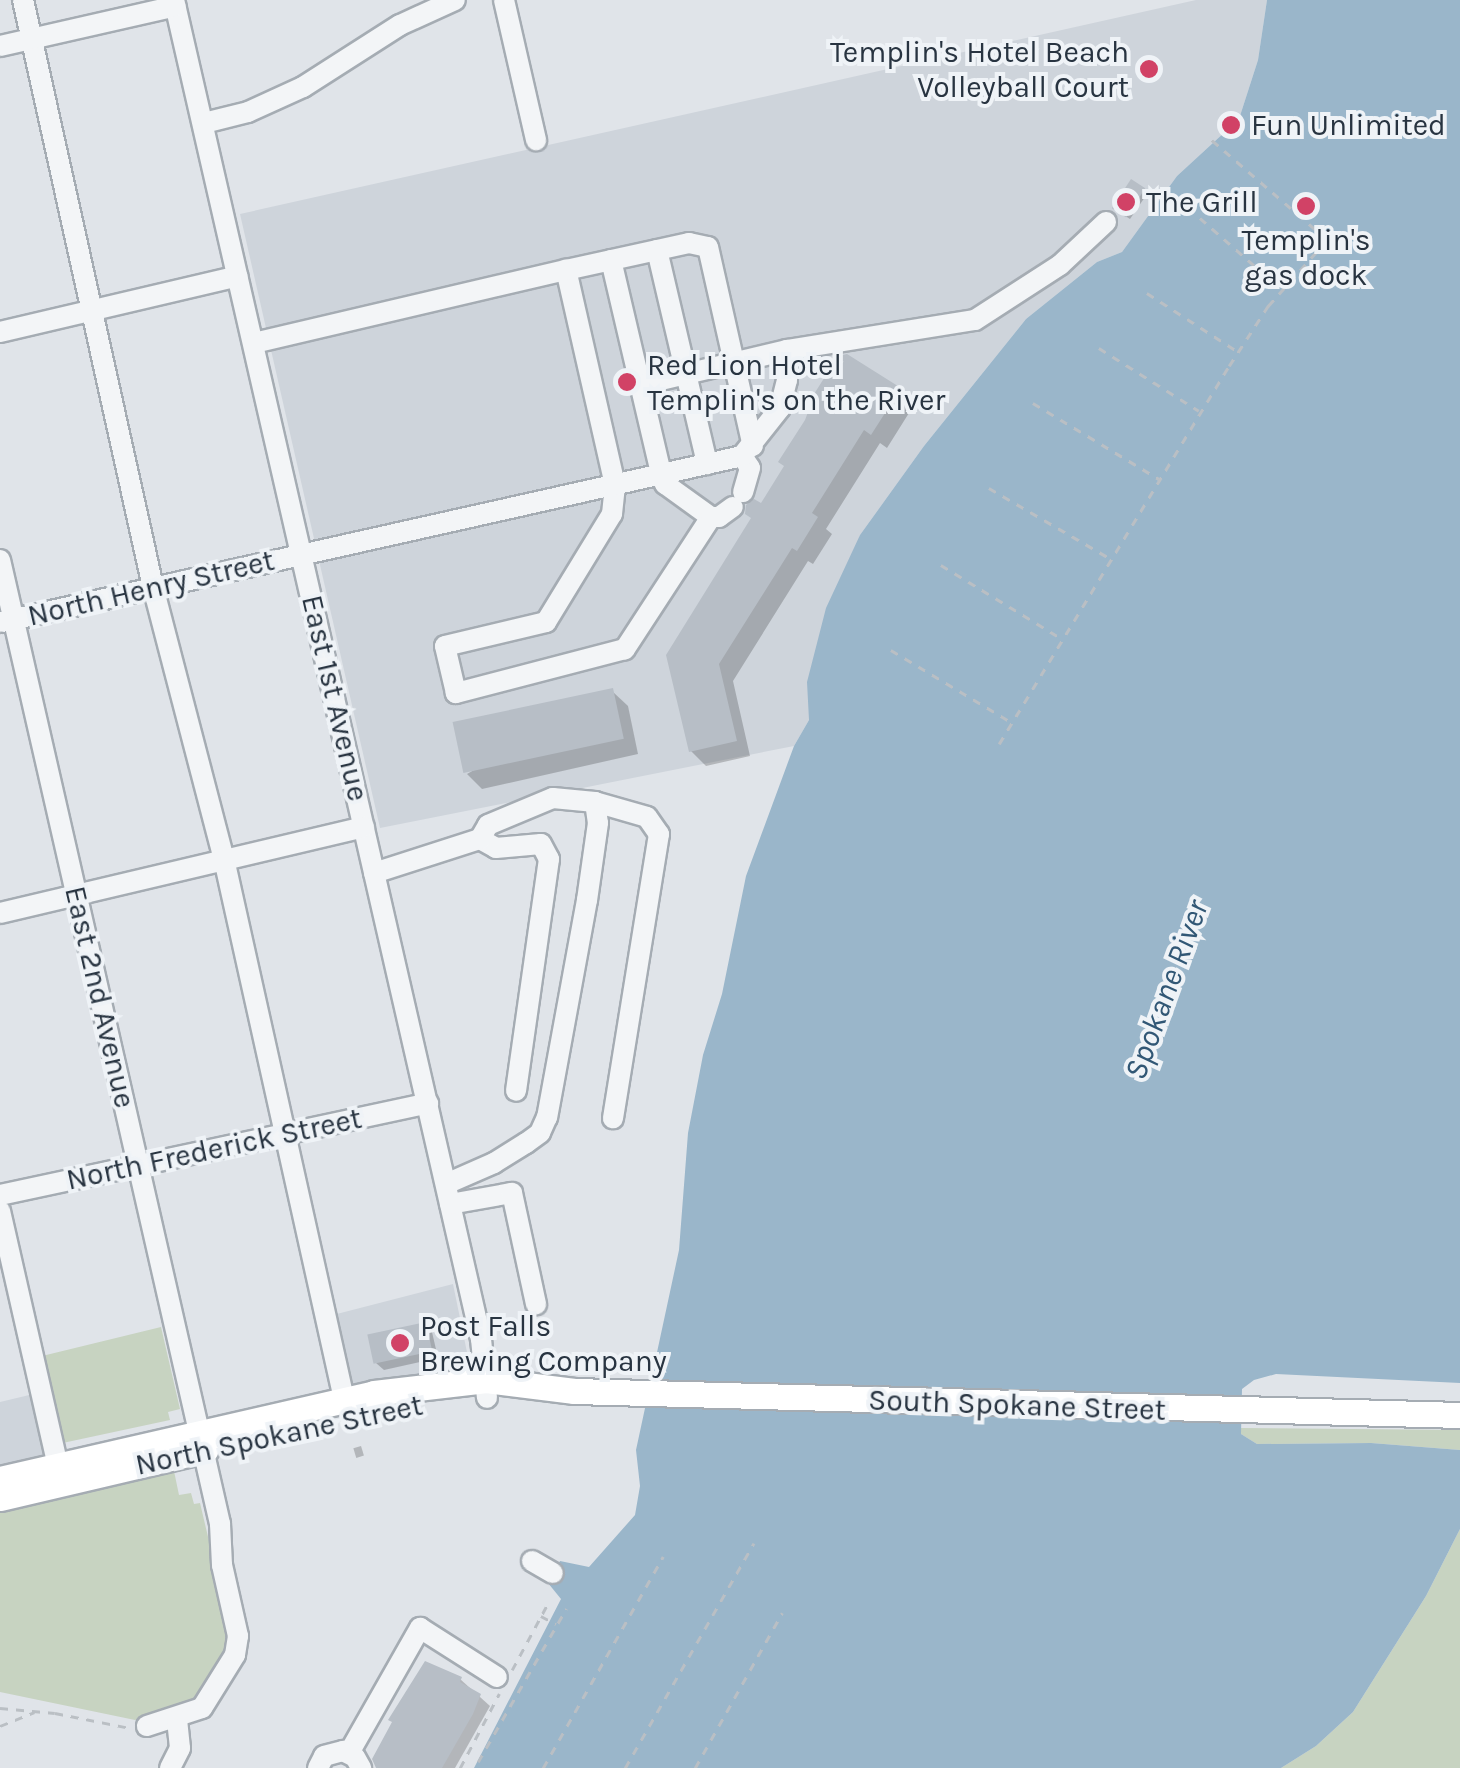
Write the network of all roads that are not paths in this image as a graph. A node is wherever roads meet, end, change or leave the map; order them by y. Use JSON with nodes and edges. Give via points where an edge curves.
{"nodes":[{"id":1,"x":24,"y":0,"type":"edge"},
{"id":2,"x":455,"y":0,"type":"edge"},
{"id":3,"x":504,"y":0,"type":"edge"},
{"id":4,"x":175,"y":3,"type":"edge"},
{"id":5,"x":32,"y":39,"type":"junction"},
{"id":6,"x":0,"y":46,"type":"edge"},
{"id":7,"x":203,"y":117,"type":"junction"},
{"id":8,"x":536,"y":140,"type":"dead end"},
{"id":9,"x":1106,"y":222,"type":"dead end"},
{"id":10,"x":658,"y":250,"type":"junction"},
{"id":11,"x":611,"y":260,"type":"junction"},
{"id":12,"x":566,"y":270,"type":"junction"},
{"id":13,"x":238,"y":276,"type":"junction"},
{"id":14,"x":95,"y":310,"type":"junction"},
{"id":15,"x":0,"y":332,"type":"edge"},
{"id":16,"x":254,"y":343,"type":"junction"},
{"id":17,"x":787,"y":350,"type":"junction"},
{"id":18,"x":734,"y":363,"type":"junction"},
{"id":19,"x":686,"y":374,"type":"junction"},
{"id":20,"x":640,"y":385,"type":"junction"},
{"id":21,"x":748,"y":451,"type":"junction"},
{"id":22,"x":707,"y":464,"type":"junction"},
{"id":23,"x":661,"y":474,"type":"junction"},
{"id":24,"x":615,"y":484,"type":"junction"},
{"id":25,"x":711,"y":516,"type":"junction"},
{"id":26,"x":302,"y":554,"type":"junction"},
{"id":27,"x":0,"y":560,"type":"edge"},
{"id":28,"x":154,"y":587,"type":"junction"},
{"id":29,"x":6,"y":621,"type":"edge"},
{"id":30,"x":595,"y":802,"type":"junction"},
{"id":31,"x":364,"y":827,"type":"junction"},
{"id":32,"x":480,"y":840,"type":"junction"},
{"id":33,"x":224,"y":860,"type":"junction"},
{"id":34,"x":374,"y":873,"type":"junction"},
{"id":35,"x":77,"y":896,"type":"junction"},
{"id":36,"x":0,"y":913,"type":"edge"},
{"id":37,"x":516,"y":1091,"type":"dead end"},
{"id":38,"x":428,"y":1103,"type":"junction"},
{"id":39,"x":613,"y":1118,"type":"dead end"},
{"id":40,"x":286,"y":1133,"type":"junction"},
{"id":41,"x":140,"y":1164,"type":"junction"},
{"id":42,"x":448,"y":1194,"type":"junction"},
{"id":43,"x":0,"y":1195,"type":"edge"},
{"id":44,"x":0,"y":1210,"type":"edge"},
{"id":45,"x":536,"y":1304,"type":"dead end"},
{"id":46,"x":486,"y":1389,"type":"junction"},
{"id":47,"x":574,"y":1392,"type":"joint"},
{"id":48,"x":344,"y":1399,"type":"junction"},
{"id":49,"x":1460,"y":1415,"type":"edge"},
{"id":50,"x":202,"y":1442,"type":"junction"},
{"id":51,"x":58,"y":1466,"type":"junction"},
{"id":52,"x":0,"y":1479,"type":"edge"},
{"id":53,"x":0,"y":1498,"type":"edge"},
{"id":54,"x":532,"y":1561,"type":"dead end"},
{"id":55,"x":553,"y":1574,"type":"dead end"},
{"id":56,"x":497,"y":1677,"type":"dead end"},
{"id":57,"x":177,"y":1719,"type":"junction"},
{"id":58,"x":147,"y":1726,"type":"road end"},
{"id":59,"x":355,"y":1760,"type":"edge"},
{"id":60,"x":170,"y":1768,"type":"edge"},
{"id":61,"x":318,"y":1768,"type":"edge"}],
"edges":[{"from":1,"to":5,"type":"street"},
{"from":2,"to":7,"type":"street","via":[[248,112]]},
{"from":3,"to":8,"type":"street"},
{"from":4,"to":5,"type":"street"},
{"from":4,"to":7,"type":"street","name":"East 1st Avenue"},
{"from":5,"to":6,"type":"street"},
{"from":5,"to":14,"type":"street"},
{"from":7,"to":13,"type":"street","name":"East 1st Avenue"},
{"from":9,"to":17,"type":"street","via":[[1060,265],[974,320]]},
{"from":10,"to":11,"type":"street"},
{"from":10,"to":18,"type":"street","via":[[689,243],[708,247]]},
{"from":10,"to":19,"type":"street"},
{"from":11,"to":12,"type":"street"},
{"from":11,"to":20,"type":"street"},
{"from":12,"to":16,"type":"street"},
{"from":12,"to":24,"type":"street"},
{"from":13,"to":14,"type":"street"},
{"from":13,"to":16,"type":"street","name":"East 1st Avenue"},
{"from":14,"to":15,"type":"street"},
{"from":14,"to":28,"type":"street"},
{"from":16,"to":26,"type":"street","name":"East 1st Avenue"},
{"from":17,"to":18,"type":"street"},
{"from":17,"to":21,"type":"street","via":[[780,408]]},
{"from":18,"to":19,"type":"street"},
{"from":18,"to":21,"type":"street"},
{"from":19,"to":20,"type":"street"},
{"from":19,"to":22,"type":"street"},
{"from":20,"to":23,"type":"street"},
{"from":21,"to":22,"type":"street","name":"North Henry Street"},
{"from":21,"to":25,"type":"street","via":[[750,468],[738,499],[719,518]]},
{"from":22,"to":23,"type":"street","name":"North Henry Street"},
{"from":23,"to":24,"type":"street","name":"North Henry Street"},
{"from":23,"to":25,"type":"street","via":[[665,484]]},
{"from":24,"to":25,"type":"street","via":[[612,514],[546,622],[445,646],[456,693],[625,650]]},
{"from":24,"to":26,"type":"street","name":"North Henry Street"},
{"from":26,"to":28,"type":"street","name":"North Henry Street"},
{"from":26,"to":31,"type":"street","name":"East 1st Avenue"},
{"from":27,"to":29,"type":"street","name":"East 2nd Avenue"},
{"from":28,"to":29,"type":"street","name":"North Henry Street"},
{"from":28,"to":33,"type":"street"},
{"from":29,"to":35,"type":"street","name":"East 2nd Avenue"},
{"from":30,"to":32,"type":"street","via":[[553,798],[488,825]]},
{"from":30,"to":39,"type":"street","via":[[648,817],[659,834]]},
{"from":30,"to":42,"type":"street","via":[[587,900],[547,1116],[540,1133]]},
{"from":31,"to":33,"type":"street"},
{"from":31,"to":34,"type":"street","name":"East 1st Avenue"},
{"from":32,"to":34,"type":"street"},
{"from":32,"to":37,"type":"street","via":[[496,848],[540,844],[549,859]]},
{"from":33,"to":35,"type":"street"},
{"from":33,"to":40,"type":"street"},
{"from":34,"to":38,"type":"street","name":"East 1st Avenue"},
{"from":35,"to":36,"type":"street"},
{"from":35,"to":41,"type":"street","name":"East 2nd Avenue"},
{"from":38,"to":40,"type":"street","name":"North Frederick Street"},
{"from":38,"to":42,"type":"street","name":"East 1st Avenue"},
{"from":40,"to":41,"type":"street","name":"North Frederick Street"},
{"from":40,"to":48,"type":"street"},
{"from":41,"to":43,"type":"street","name":"North Frederick Street"},
{"from":41,"to":50,"type":"street","name":"East 2nd Avenue"},
{"from":42,"to":45,"type":"street","via":[[512,1194]]},
{"from":42,"to":46,"type":"street","name":"East 1st Avenue"},
{"from":44,"to":51,"type":"street"},
{"from":46,"to":47,"type":"main road","name":"North Spokane Street"},
{"from":46,"to":48,"type":"main road","name":"North Spokane Street","via":[[417,1386]]},
{"from":46,"to":50,"type":"main road","name":"North Spokane Street"},
{"from":47,"to":49,"type":"main road","name":"South Spokane Street"},
{"from":48,"to":50,"type":"main road","name":"North Spokane Street"},
{"from":50,"to":51,"type":"main road","name":"North Spokane Street"},
{"from":50,"to":53,"type":"main road","name":"North Spokane Street"},
{"from":50,"to":57,"type":"street","name":"East 2nd Avenue","via":[[239,1643],[202,1708]]},
{"from":51,"to":52,"type":"main road","name":"North Spokane Street"},
{"from":54,"to":55,"type":"street"},
{"from":56,"to":59,"type":"street","via":[[420,1628]]},
{"from":57,"to":58,"type":"street"},
{"from":57,"to":60,"type":"street","via":[[180,1748]]},
{"from":59,"to":61,"type":"street","via":[[330,1753]]}]}
